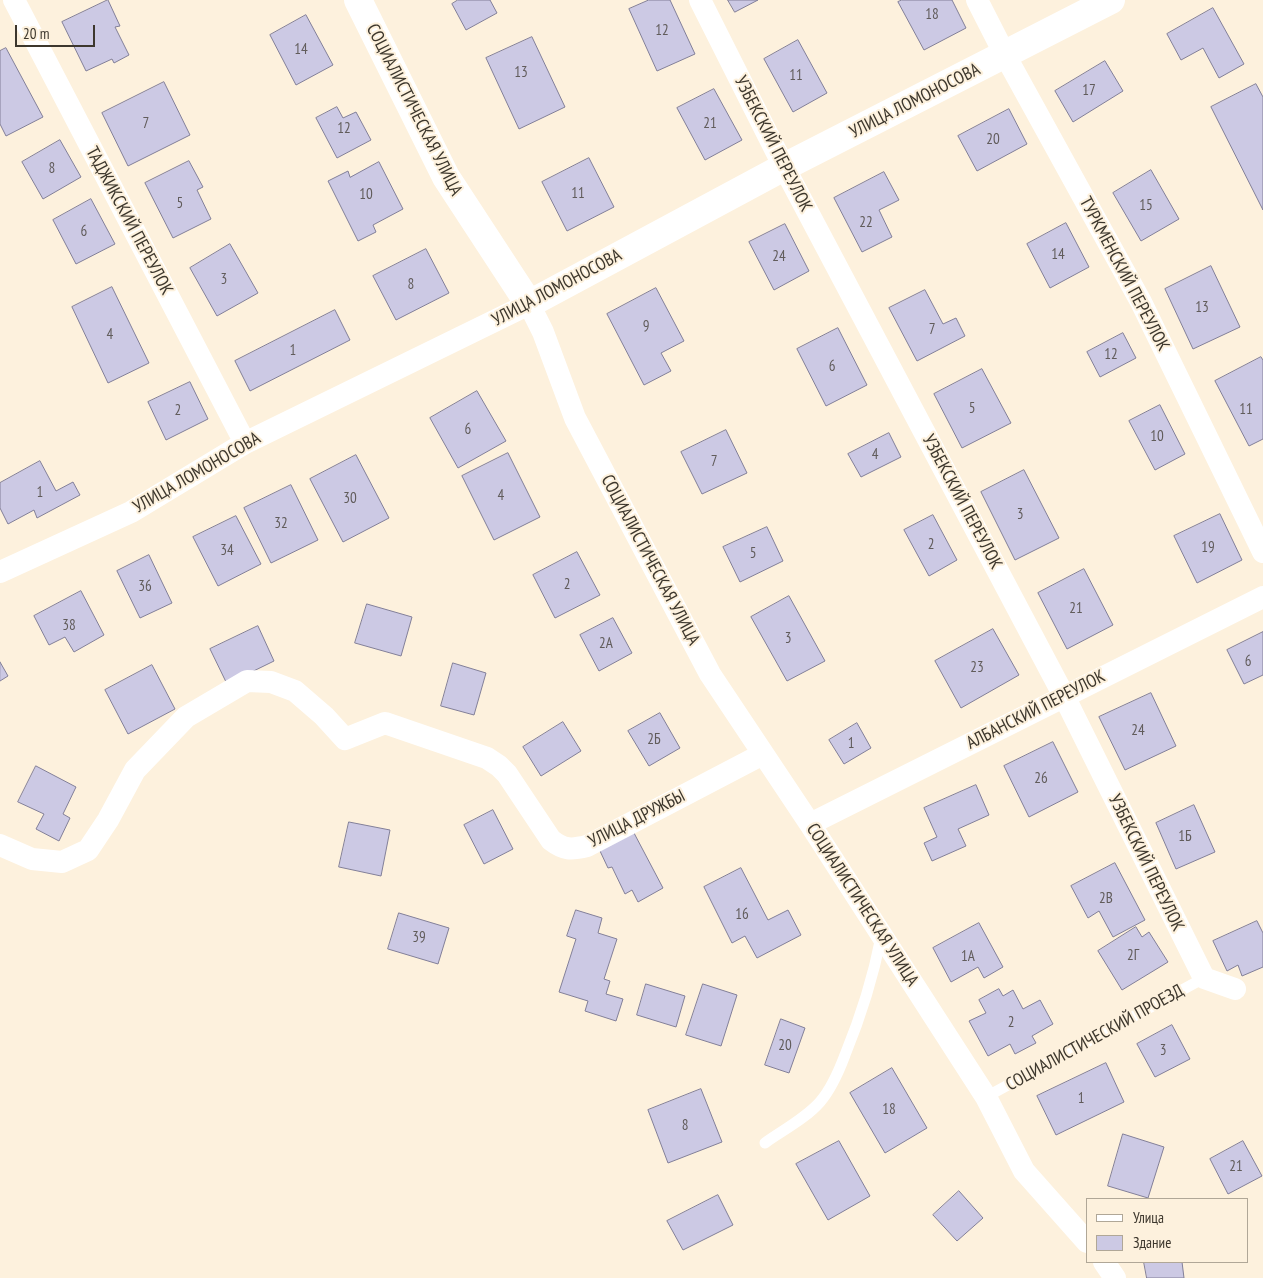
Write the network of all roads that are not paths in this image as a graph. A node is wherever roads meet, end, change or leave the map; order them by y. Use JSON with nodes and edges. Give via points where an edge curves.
{"nodes":[{"id":1,"x":14,"y":0,"type":"edge"},
{"id":2,"x":358,"y":0,"type":"edge"},
{"id":3,"x":700,"y":0,"type":"edge"},
{"id":4,"x":977,"y":0,"type":"edge"},
{"id":5,"x":1111,"y":0,"type":"edge"},
{"id":6,"x":1005,"y":55,"type":"junction"},
{"id":7,"x":784,"y":167,"type":"junction"},
{"id":8,"x":529,"y":304,"type":"junction"},
{"id":9,"x":245,"y":443,"type":"junction"},
{"id":10,"x":1263,"y":552,"type":"edge"},
{"id":11,"x":0,"y":571,"type":"edge"},
{"id":12,"x":1263,"y":597,"type":"edge"},
{"id":13,"x":1064,"y":696,"type":"junction"},
{"id":14,"x":763,"y":754,"type":"junction"},
{"id":15,"x":810,"y":824,"type":"junction"},
{"id":16,"x":0,"y":845,"type":"edge"},
{"id":17,"x":882,"y":936,"type":"junction"},
{"id":18,"x":1204,"y":978,"type":"junction"},
{"id":19,"x":1234,"y":989,"type":"dead end"},
{"id":20,"x":986,"y":1097,"type":"junction"},
{"id":21,"x":764,"y":1143,"type":"dead end"},
{"id":22,"x":1086,"y":1241,"type":"edge"},
{"id":23,"x":1105,"y":1263,"type":"edge"},
{"id":24,"x":1115,"y":1278,"type":"edge"}],
"edges":[{"from":1,"to":9,"type":"street","name":"ТАДЖИКСКИЙ ПЕРЕУЛОК"},
{"from":2,"to":8,"type":"street","name":"СОЦИАЛИСТИЧЕСКАЯ УЛИЦА","via":[[446,177]]},
{"from":3,"to":7,"type":"street","name":"УЗБЕКСКИЙ ПЕРЕУЛОК"},
{"from":4,"to":6,"type":"street","name":"ТУРКМЕНСКИЙ ПЕРЕУЛОК"},
{"from":5,"to":6,"type":"street","name":"УЛИЦА ЛОМОНОСОВА"},
{"from":6,"to":7,"type":"street","name":"УЛИЦА ЛОМОНОСОВА"},
{"from":6,"to":10,"type":"street","name":"ТУРКМЕНСКИЙ ПЕРЕУЛОК","via":[[1141,302]]},
{"from":7,"to":8,"type":"street","name":"УЛИЦА ЛОМОНОСОВА"},
{"from":7,"to":13,"type":"street","name":"УЗБЕКСКИЙ ПЕРЕУЛОК"},
{"from":8,"to":9,"type":"street","name":"УЛИЦА ЛОМОНОСОВА"},
{"from":8,"to":14,"type":"street","name":"СОЦИАЛИСТИЧЕСКАЯ УЛИЦА","via":[[543,332],[575,418],[710,674]]},
{"from":9,"to":11,"type":"street","name":"УЛИЦА ЛОМОНОСОВА","via":[[131,512]]},
{"from":12,"to":13,"type":"street","name":"АЛБАНСКИЙ ПЕРЕУЛОК"},
{"from":13,"to":15,"type":"street","name":"АЛБАНСКИЙ ПЕРЕУЛОК"},
{"from":13,"to":18,"type":"street","name":"УЗБЕКСКИЙ ПЕРЕУЛОК"},
{"from":14,"to":15,"type":"street","name":"СОЦИАЛИСТИЧЕСКАЯ УЛИЦА"},
{"from":14,"to":16,"type":"street","name":"УЛИЦА ДРУЖБЫ","via":[[586,846],[574,849],[560,847],[551,840],[508,774],[487,758],[385,722],[345,739],[295,691],[271,682],[247,681],[186,717],[135,770],[88,850],[62,862],[32,859]]},
{"from":15,"to":17,"type":"street","name":"СОЦИАЛИСТИЧЕСКАЯ УЛИЦА"},
{"from":17,"to":20,"type":"street","name":"СОЦИАЛИСТИЧЕСКАЯ УЛИЦА"},
{"from":17,"to":21,"type":"lane","via":[[872,981],[834,1081],[810,1111]]},
{"from":18,"to":19,"type":"street"},
{"from":18,"to":20,"type":"lane","name":"СОЦИАЛИСТИЧЕСКИЙ ПРОЕЗД"},
{"from":20,"to":22,"type":"street","name":"СОЦИАЛИСТИЧЕСКАЯ УЛИЦА","via":[[1024,1171]]},
{"from":23,"to":24,"type":"street"}]}
